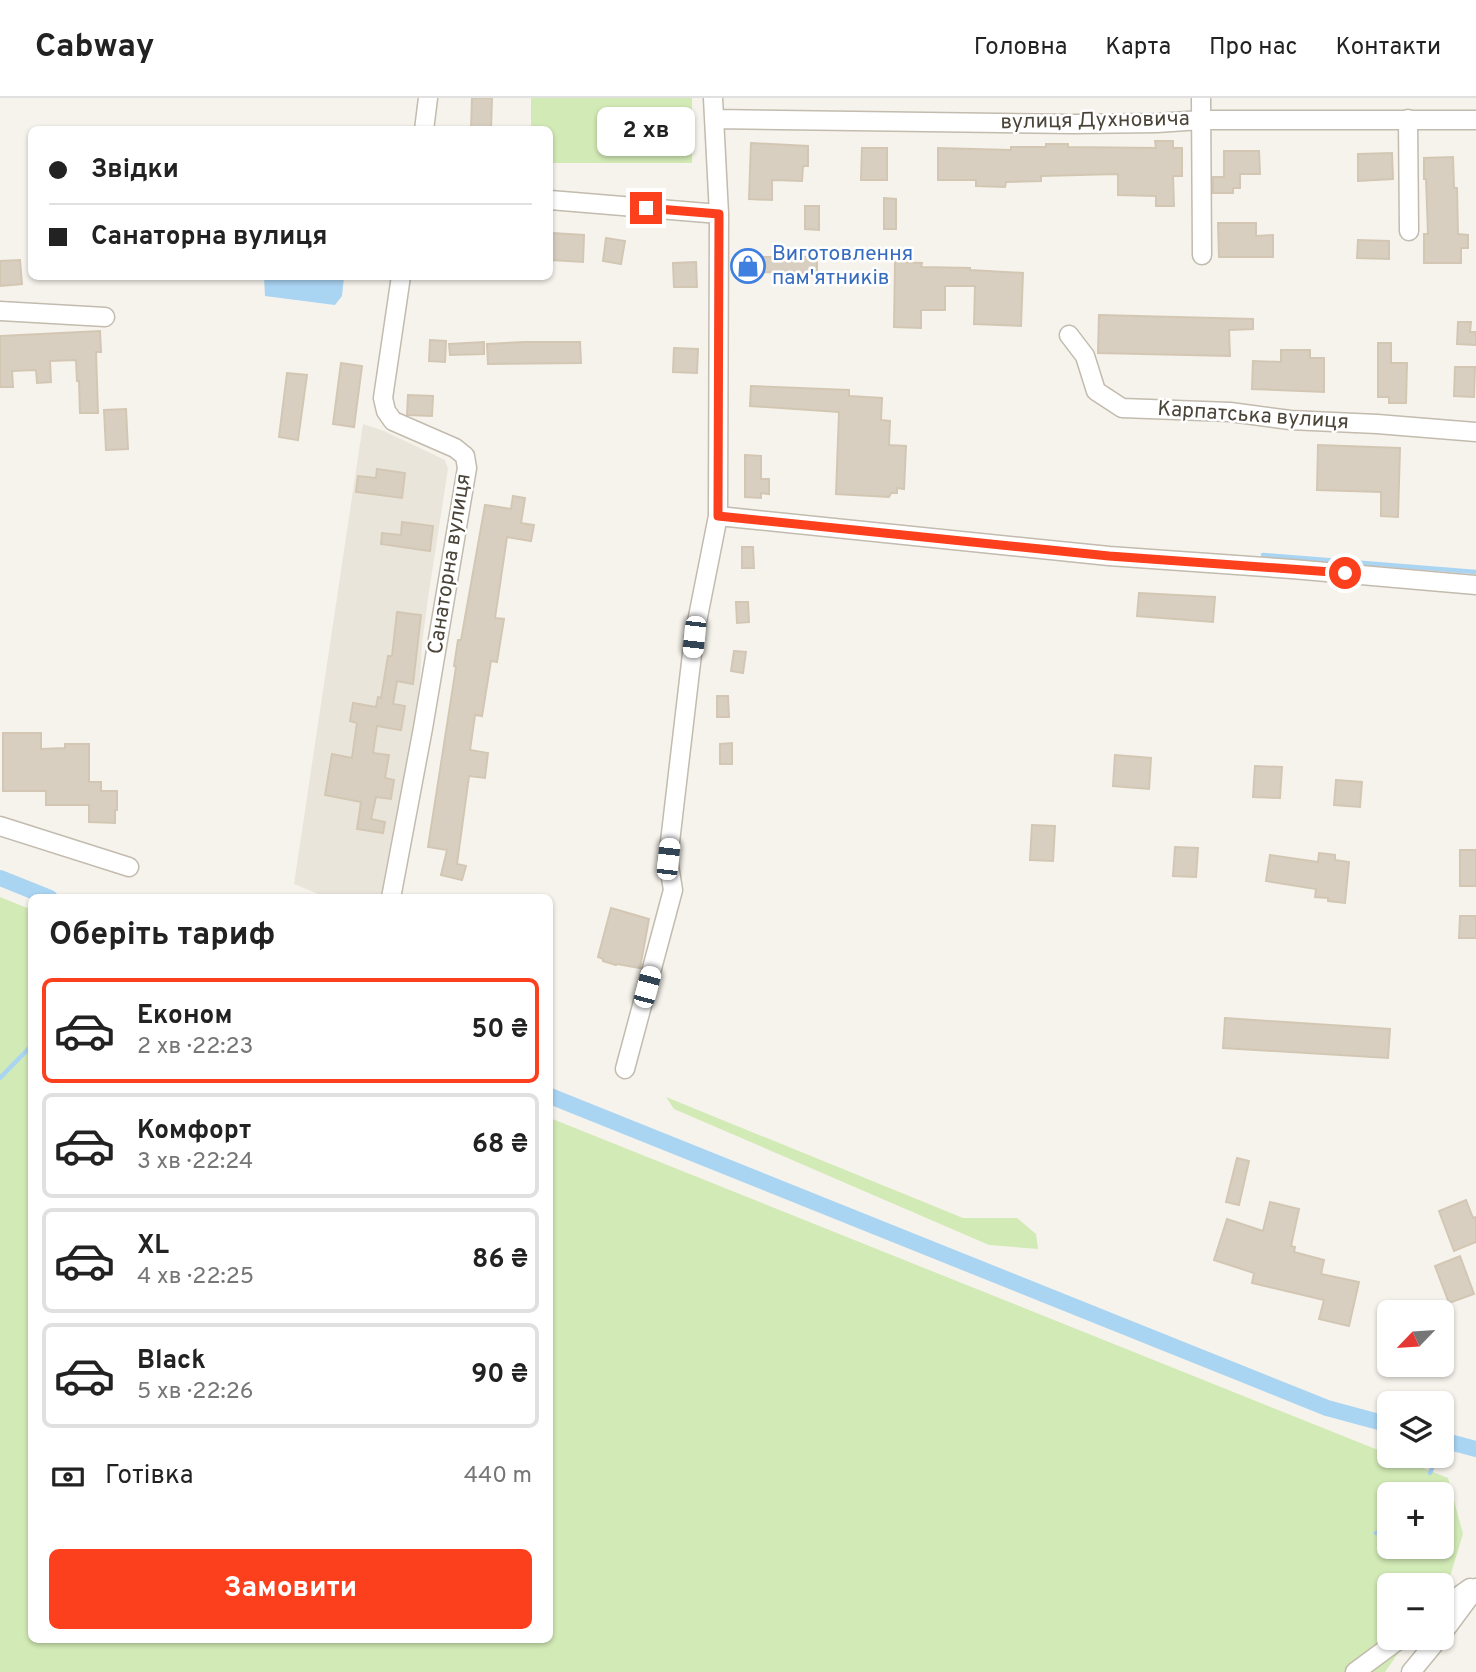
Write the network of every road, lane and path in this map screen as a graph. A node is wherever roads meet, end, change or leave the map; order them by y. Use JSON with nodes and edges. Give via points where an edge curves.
{"nodes":[{"id":1,"x":428,"y":98,"type":"edge"},
{"id":2,"x":713,"y":98,"type":"edge"},
{"id":3,"x":1201,"y":98,"type":"edge"},
{"id":4,"x":714,"y":119,"type":"junction"},
{"id":5,"x":1201,"y":120,"type":"junction"},
{"id":6,"x":1408,"y":120,"type":"junction"},
{"id":7,"x":1476,"y":120,"type":"edge"},
{"id":8,"x":424,"y":126,"type":"edge"},
{"id":9,"x":553,"y":200,"type":"edge"},
{"id":10,"x":719,"y":214,"type":"junction"},
{"id":11,"x":1409,"y":231,"type":"dead end"},
{"id":12,"x":1202,"y":255,"type":"dead end"},
{"id":13,"x":400,"y":280,"type":"edge"},
{"id":14,"x":0,"y":311,"type":"edge"},
{"id":15,"x":105,"y":317,"type":"dead end"},
{"id":16,"x":1069,"y":335,"type":"dead end"},
{"id":17,"x":1476,"y":432,"type":"edge"},
{"id":18,"x":718,"y":516,"type":"junction"},
{"id":19,"x":1476,"y":585,"type":"edge"},
{"id":20,"x":0,"y":826,"type":"edge"},
{"id":21,"x":129,"y":867,"type":"dead end"},
{"id":22,"x":392,"y":894,"type":"edge"},
{"id":23,"x":625,"y":1069,"type":"dead end"},
{"id":24,"x":1476,"y":1586,"type":"edge"},
{"id":25,"x":1454,"y":1600,"type":"edge"},
{"id":26,"x":1454,"y":1617,"type":"edge"},
{"id":27,"x":1385,"y":1650,"type":"edge"},
{"id":28,"x":1429,"y":1650,"type":"edge"},
{"id":29,"x":1355,"y":1672,"type":"edge"},
{"id":30,"x":1411,"y":1672,"type":"edge"}],
"edges":[{"from":1,"to":8,"type":"street"},
{"from":2,"to":4,"type":"street"},
{"from":3,"to":5,"type":"street"},
{"from":4,"to":5,"type":"street","name":"вулиця Духновича","via":[[1073,124]]},
{"from":4,"to":10,"type":"street"},
{"from":5,"to":6,"type":"street","name":"вулиця Духновича"},
{"from":5,"to":12,"type":"street"},
{"from":6,"to":7,"type":"street","name":"вулиця Духновича"},
{"from":6,"to":11,"type":"street"},
{"from":9,"to":10,"type":"street"},
{"from":10,"to":18,"type":"street"},
{"from":13,"to":22,"type":"street","name":"Санаторна вулиця","via":[[383,397],[386,411],[393,421],[455,448],[465,456],[467,468]]},
{"from":14,"to":15,"type":"street"},
{"from":16,"to":17,"type":"street","name":"Карпатська вулиця","via":[[1085,356],[1096,391],[1122,408]]},
{"from":18,"to":19,"type":"street","via":[[1109,556]]},
{"from":18,"to":23,"type":"street","via":[[694,637],[668,859],[673,890]]},
{"from":20,"to":21,"type":"street"},
{"from":24,"to":25,"type":"street"},
{"from":24,"to":26,"type":"street"},
{"from":27,"to":29,"type":"street"},
{"from":28,"to":30,"type":"street"}]}
